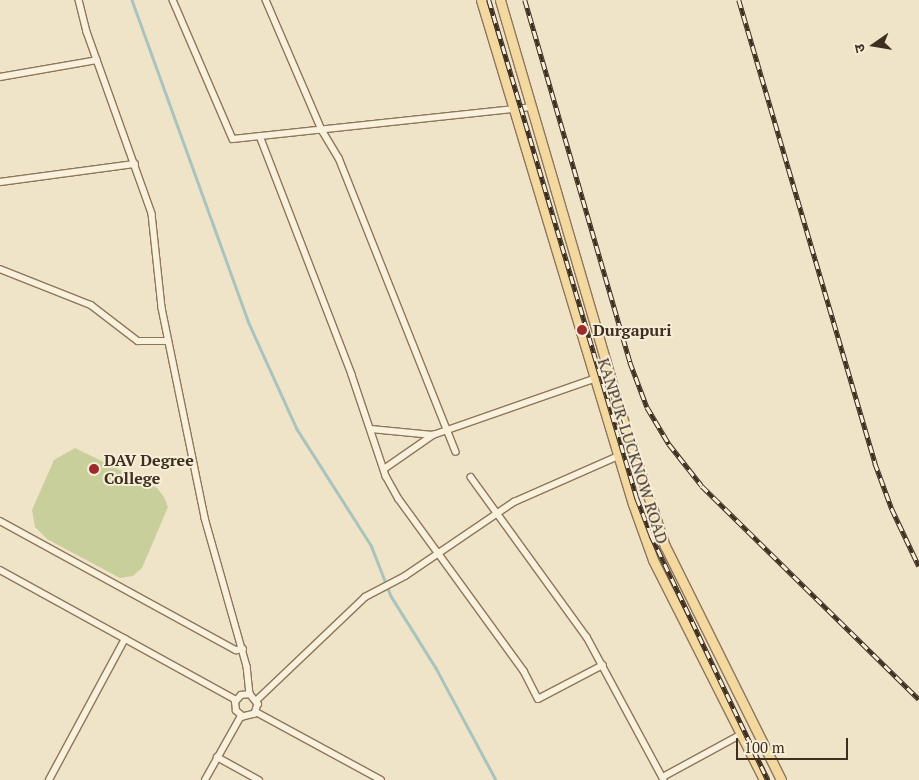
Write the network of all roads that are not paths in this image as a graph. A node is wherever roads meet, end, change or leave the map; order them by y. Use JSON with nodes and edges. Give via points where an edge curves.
{"nodes":[{"id":1,"x":79,"y":0,"type":"edge"},
{"id":2,"x":173,"y":0,"type":"edge"},
{"id":3,"x":266,"y":0,"type":"edge"},
{"id":4,"x":481,"y":0,"type":"edge"},
{"id":5,"x":500,"y":0,"type":"edge"},
{"id":6,"x":97,"y":60,"type":"junction"},
{"id":7,"x":0,"y":77,"type":"edge"},
{"id":8,"x":530,"y":107,"type":"junction"},
{"id":9,"x":513,"y":109,"type":"junction"},
{"id":10,"x":322,"y":130,"type":"junction"},
{"id":11,"x":260,"y":136,"type":"junction"},
{"id":12,"x":135,"y":164,"type":"junction"},
{"id":13,"x":0,"y":182,"type":"edge"},
{"id":14,"x":0,"y":269,"type":"edge"},
{"id":15,"x":168,"y":341,"type":"junction"},
{"id":16,"x":594,"y":379,"type":"junction"},
{"id":17,"x":371,"y":429,"type":"junction"},
{"id":18,"x":447,"y":429,"type":"junction"},
{"id":19,"x":432,"y":435,"type":"junction"},
{"id":20,"x":635,"y":449,"type":"junction"},
{"id":21,"x":456,"y":452,"type":"dead end"},
{"id":22,"x":617,"y":455,"type":"junction"},
{"id":23,"x":384,"y":469,"type":"junction"},
{"id":24,"x":471,"y":477,"type":"dead end"},
{"id":25,"x":498,"y":512,"type":"junction"},
{"id":26,"x":0,"y":521,"type":"edge"},
{"id":27,"x":439,"y":552,"type":"junction"},
{"id":28,"x":0,"y":570,"type":"edge"},
{"id":29,"x":125,"y":639,"type":"junction"},
{"id":30,"x":243,"y":648,"type":"junction"},
{"id":31,"x":603,"y":666,"type":"junction"},
{"id":32,"x":250,"y":694,"type":"junction"},
{"id":33,"x":236,"y":700,"type":"junction"},
{"id":34,"x":257,"y":700,"type":"junction"},
{"id":35,"x":256,"y":712,"type":"junction"},
{"id":36,"x":241,"y":716,"type":"junction"},
{"id":37,"x":740,"y":735,"type":"junction"},
{"id":38,"x":217,"y":758,"type":"junction"},
{"id":39,"x":664,"y":779,"type":"edge"},
{"id":40,"x":49,"y":780,"type":"edge"},
{"id":41,"x":205,"y":780,"type":"edge"},
{"id":42,"x":259,"y":780,"type":"edge"},
{"id":43,"x":382,"y":780,"type":"edge"},
{"id":44,"x":764,"y":780,"type":"edge"},
{"id":45,"x":781,"y":780,"type":"edge"}],
"edges":[{"from":1,"to":6,"type":"street"},
{"from":2,"to":11,"type":"street","via":[[233,139]]},
{"from":3,"to":10,"type":"street"},
{"from":4,"to":9,"type":"main road","name":"KANPUR-LUCKNOW ROAD"},
{"from":5,"to":8,"type":"main road","name":"KANPUR-LUCKNOW ROAD"},
{"from":6,"to":7,"type":"street"},
{"from":6,"to":12,"type":"street"},
{"from":8,"to":9,"type":"street"},
{"from":8,"to":20,"type":"main road","name":"KANPUR-LUCKNOW ROAD","via":[[622,417]]},
{"from":9,"to":10,"type":"street"},
{"from":9,"to":16,"type":"main road","name":"KANPUR-LUCKNOW ROAD"},
{"from":10,"to":11,"type":"street"},
{"from":10,"to":18,"type":"street","via":[[339,158]]},
{"from":11,"to":17,"type":"street"},
{"from":12,"to":13,"type":"street"},
{"from":12,"to":15,"type":"street","via":[[152,214]]},
{"from":14,"to":15,"type":"street","via":[[91,305],[138,341]]},
{"from":15,"to":30,"type":"street","via":[[205,518]]},
{"from":16,"to":18,"type":"street"},
{"from":16,"to":22,"type":"main road","name":"KANPUR-LUCKNOW ROAD"},
{"from":17,"to":19,"type":"street"},
{"from":17,"to":23,"type":"street"},
{"from":18,"to":19,"type":"street"},
{"from":18,"to":21,"type":"street"},
{"from":19,"to":23,"type":"street"},
{"from":20,"to":22,"type":"street"},
{"from":20,"to":45,"type":"main road","name":"KANPUR-LUCKNOW ROAD","via":[[665,546]]},
{"from":22,"to":25,"type":"street"},
{"from":22,"to":37,"type":"main road","name":"KANPUR-LUCKNOW ROAD","via":[[653,560]]},
{"from":23,"to":27,"type":"street","via":[[399,499]]},
{"from":24,"to":25,"type":"street"},
{"from":25,"to":27,"type":"street"},
{"from":25,"to":31,"type":"street","via":[[587,637]]},
{"from":26,"to":30,"type":"street","via":[[236,650]]},
{"from":27,"to":31,"type":"street","via":[[524,671],[538,699]]},
{"from":27,"to":34,"type":"street","via":[[374,591]]},
{"from":28,"to":29,"type":"street"},
{"from":29,"to":33,"type":"street"},
{"from":29,"to":40,"type":"street"},
{"from":30,"to":32,"type":"street"},
{"from":31,"to":39,"type":"street"},
{"from":32,"to":33,"type":"street","via":[[241,695]]},
{"from":32,"to":34,"type":"street"},
{"from":33,"to":36,"type":"street","via":[[234,707]]},
{"from":34,"to":35,"type":"street"},
{"from":35,"to":36,"type":"street","via":[[252,716]]},
{"from":35,"to":43,"type":"street"},
{"from":36,"to":38,"type":"street"},
{"from":37,"to":39,"type":"street"},
{"from":37,"to":44,"type":"main road","name":"KANPUR-LUCKNOW ROAD"},
{"from":38,"to":41,"type":"street"},
{"from":38,"to":42,"type":"street"}]}
